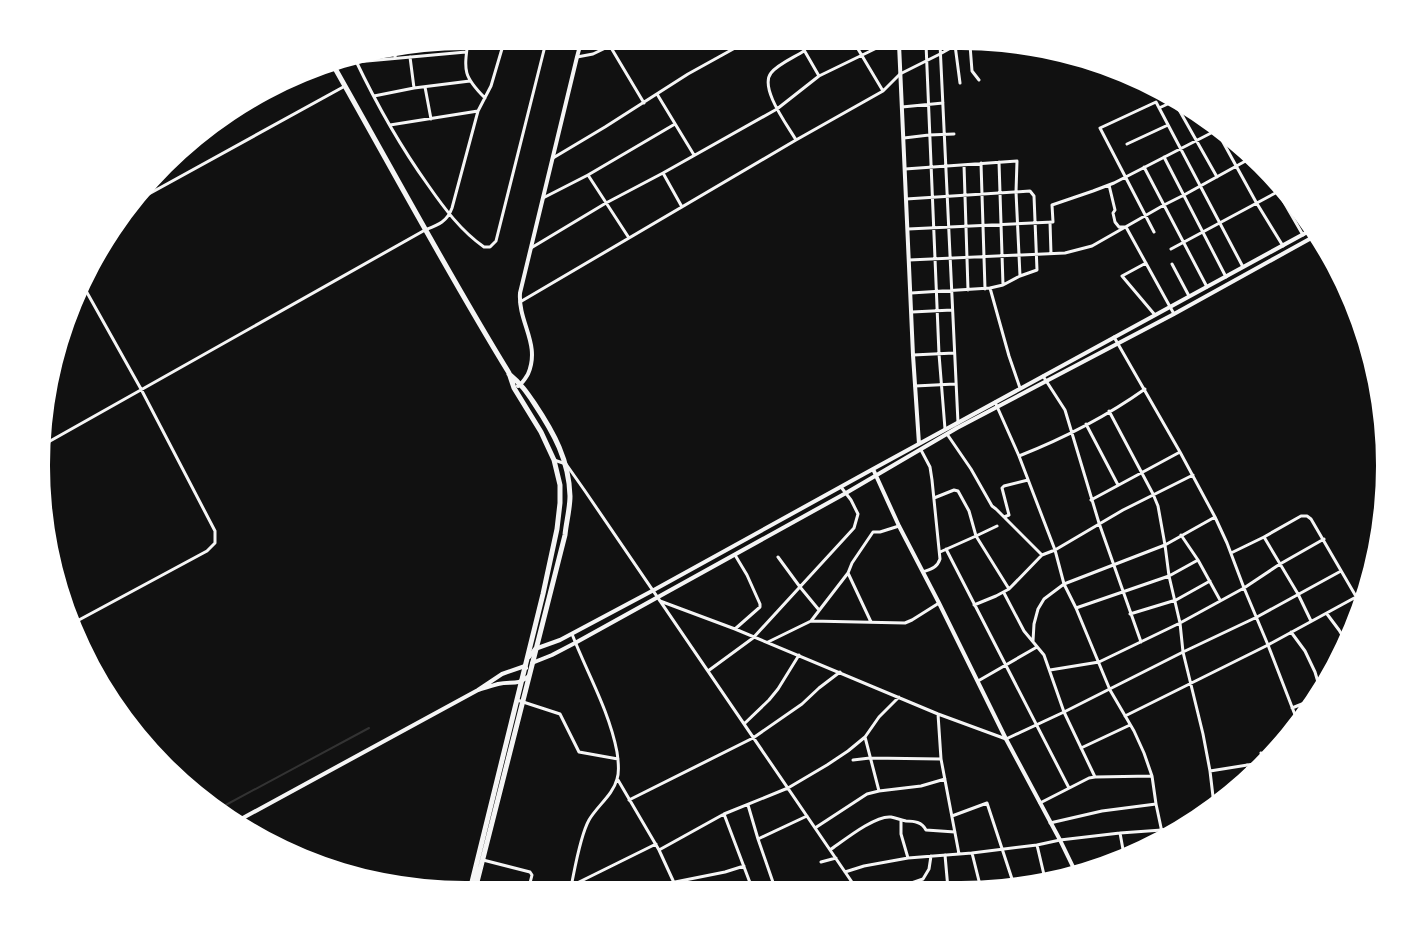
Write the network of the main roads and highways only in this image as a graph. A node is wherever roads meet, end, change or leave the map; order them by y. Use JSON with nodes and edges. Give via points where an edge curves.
{"nodes":[{"id":1,"x":336,"y":71,"type":"edge"},
{"id":2,"x":509,"y":373,"type":"junction"},
{"id":3,"x":520,"y":701,"type":"junction"},
{"id":4,"x":480,"y":860,"type":"junction"},
{"id":5,"x":472,"y":881,"type":"edge"},
{"id":6,"x":477,"y":881,"type":"edge"}],
"edges":[{"from":1,"to":2,"type":"main road"},
{"from":2,"to":3,"type":"main road","via":[[554,460],[560,485],[557,529],[521,683]]},
{"from":2,"to":3,"type":"main road","via":[[521,384],[560,447],[566,464],[570,498],[565,535]]},
{"from":3,"to":4,"type":"main road"},
{"from":4,"to":5,"type":"main road"},
{"from":4,"to":6,"type":"main road"}]}
